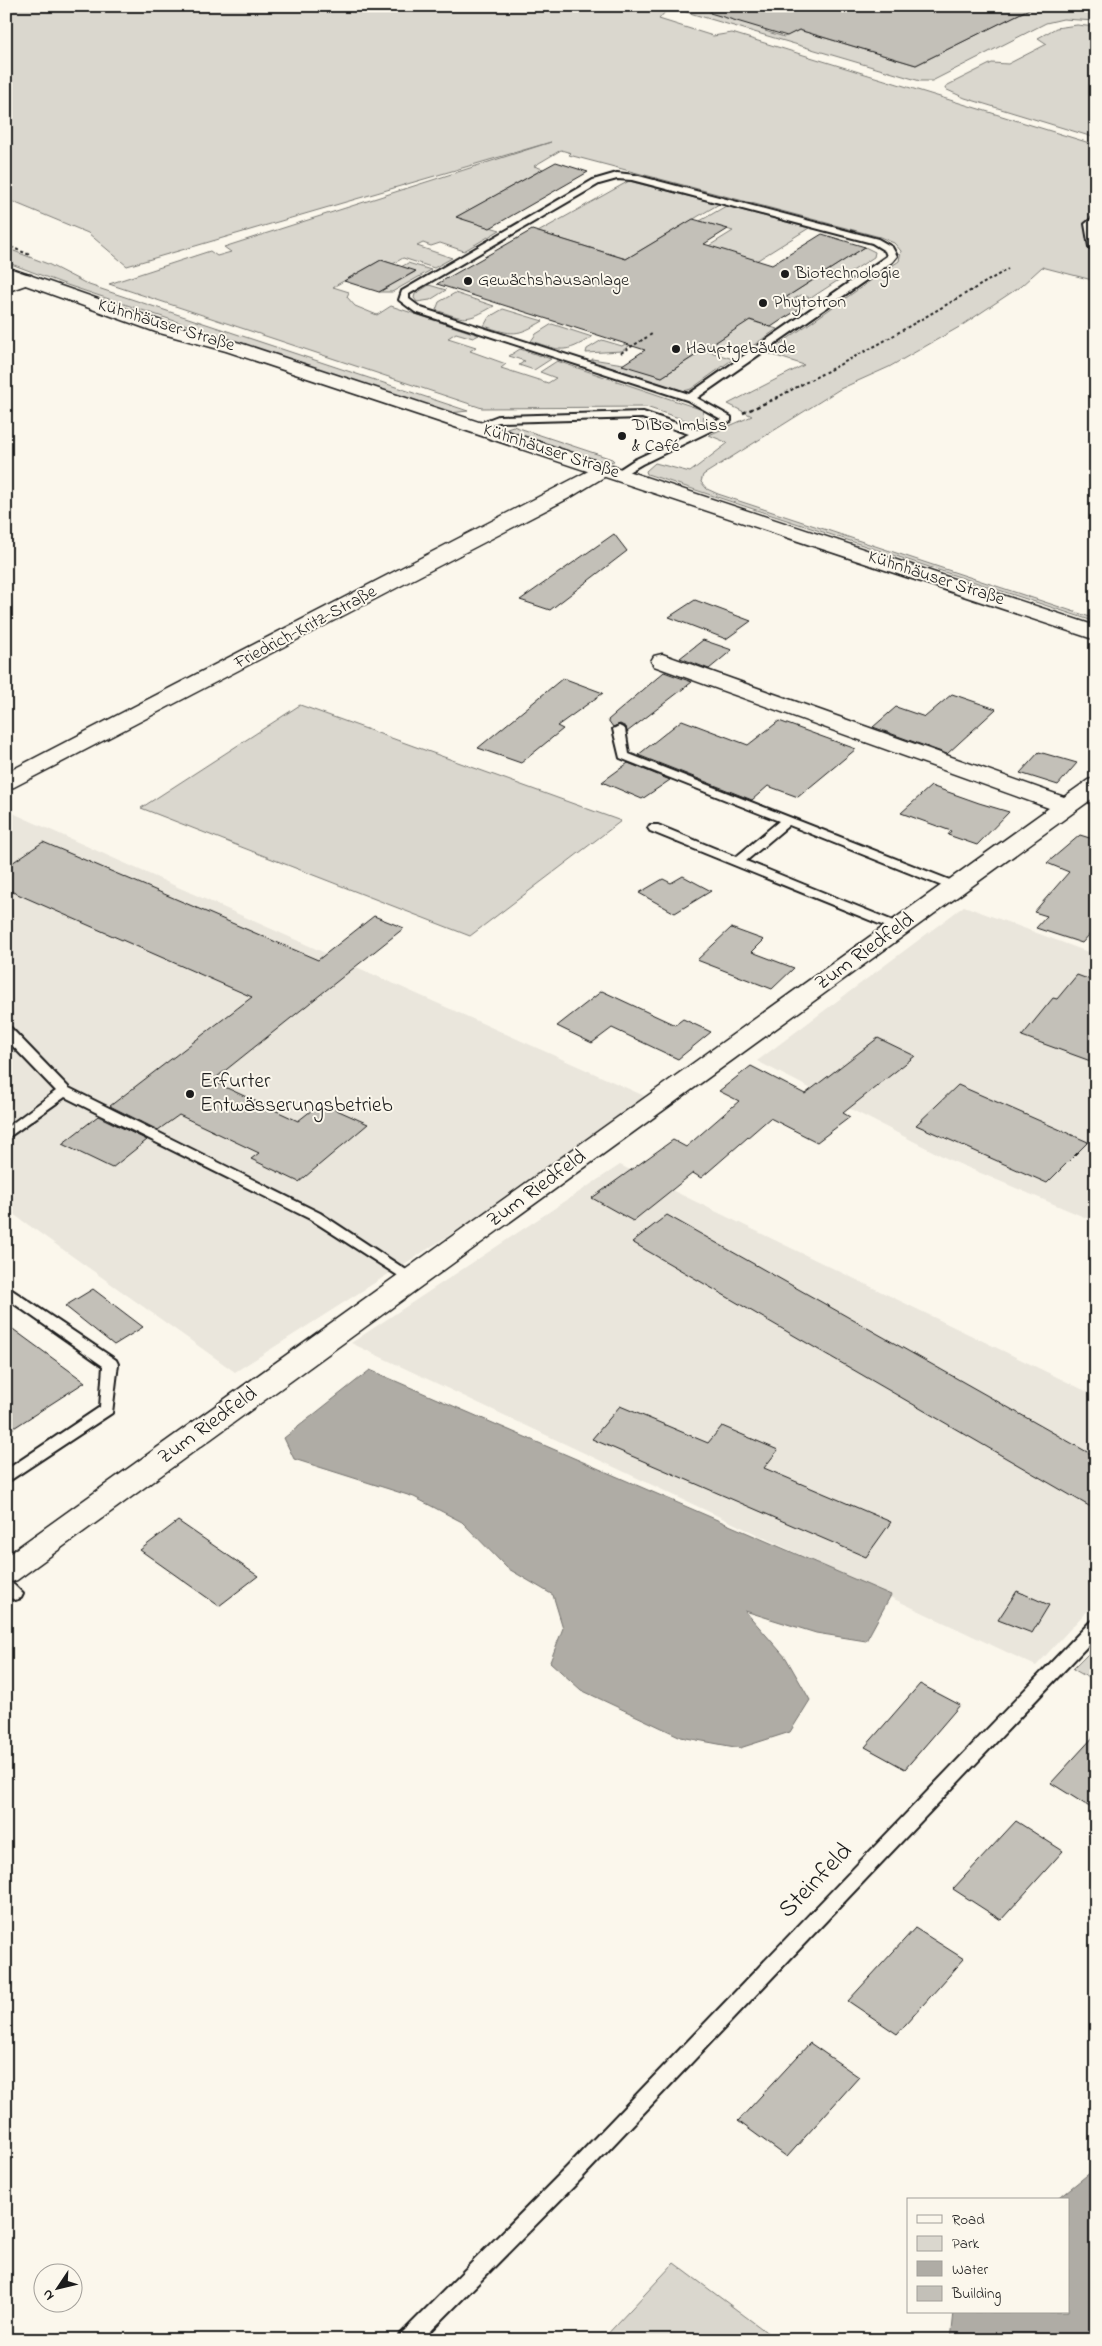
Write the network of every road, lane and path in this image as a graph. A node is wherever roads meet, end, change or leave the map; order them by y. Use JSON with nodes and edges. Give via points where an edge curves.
{"nodes":[{"id":1,"x":1096,"y":218,"type":"edge"},
{"id":2,"x":1093,"y":247,"type":"dead end"},
{"id":3,"x":1008,"y":269,"type":"dead end"},
{"id":4,"x":6,"y":272,"type":"edge"},
{"id":5,"x":25,"y":279,"type":"junction"},
{"id":6,"x":6,"y":287,"type":"edge"},
{"id":7,"x":652,"y":334,"type":"dead end"},
{"id":8,"x":708,"y":348,"type":"dead end"},
{"id":9,"x":719,"y":351,"type":"dead end"},
{"id":10,"x":614,"y":353,"type":"dead end"},
{"id":11,"x":690,"y":398,"type":"junction"},
{"id":12,"x":728,"y":419,"type":"junction"},
{"id":13,"x":474,"y":427,"type":"junction"},
{"id":14,"x":697,"y":433,"type":"junction"},
{"id":15,"x":610,"y":472,"type":"junction"},
{"id":16,"x":1096,"y":633,"type":"edge"},
{"id":17,"x":662,"y":661,"type":"dead end"},
{"id":18,"x":619,"y":729,"type":"dead end"},
{"id":19,"x":6,"y":782,"type":"edge"},
{"id":20,"x":1096,"y":785,"type":"edge"},
{"id":21,"x":1067,"y":806,"type":"junction"},
{"id":22,"x":787,"y":820,"type":"junction"},
{"id":23,"x":654,"y":828,"type":"dead end"},
{"id":24,"x":737,"y":862,"type":"junction"},
{"id":25,"x":956,"y":887,"type":"junction"},
{"id":26,"x":899,"y":928,"type":"junction"},
{"id":27,"x":6,"y":1031,"type":"edge"},
{"id":28,"x":64,"y":1091,"type":"junction"},
{"id":29,"x":6,"y":1134,"type":"edge"},
{"id":30,"x":413,"y":1279,"type":"junction"},
{"id":31,"x":6,"y":1291,"type":"edge"},
{"id":32,"x":6,"y":1478,"type":"edge"},
{"id":33,"x":9,"y":1584,"type":"edge"},
{"id":34,"x":1096,"y":1626,"type":"edge"},
{"id":35,"x":408,"y":2340,"type":"edge"}],
"edges":[{"from":1,"to":2,"type":"lane","via":[[1089,224]]},
{"from":3,"to":12,"type":"path","via":[[792,391]]},
{"from":4,"to":5,"type":"street","name":"Kühnhäuser Straße"},
{"from":5,"to":6,"type":"street"},
{"from":5,"to":13,"type":"street","name":"Kühnhäuser Straße","via":[[163,328],[242,350]]},
{"from":7,"to":10,"type":"path","via":[[623,352]]},
{"from":8,"to":9,"type":"path"},
{"from":11,"to":11,"type":"lane","via":[[418,310],[406,304],[403,297],[408,290],[596,182],[617,176],[632,177],[875,241],[889,249],[892,256],[889,260]]},
{"from":11,"to":12,"type":"lane"},
{"from":12,"to":14,"type":"lane"},
{"from":13,"to":14,"type":"lane","via":[[498,419],[643,415]]},
{"from":13,"to":15,"type":"street","name":"Kühnhäuser Straße"},
{"from":14,"to":15,"type":"lane"},
{"from":15,"to":16,"type":"street","name":"Kühnhäuser Straße"},
{"from":15,"to":19,"type":"street","name":"Friedrich-Kritz-Straße"},
{"from":17,"to":21,"type":"street"},
{"from":18,"to":22,"type":"lane","via":[[624,756]]},
{"from":20,"to":21,"type":"street","name":"Zum Riedfeld"},
{"from":21,"to":25,"type":"street","name":"Zum Riedfeld"},
{"from":22,"to":24,"type":"lane"},
{"from":22,"to":25,"type":"lane"},
{"from":23,"to":24,"type":"lane"},
{"from":24,"to":26,"type":"lane"},
{"from":25,"to":26,"type":"street","name":"Zum Riedfeld"},
{"from":26,"to":30,"type":"street","name":"Zum Riedfeld"},
{"from":27,"to":28,"type":"lane"},
{"from":28,"to":29,"type":"lane"},
{"from":28,"to":30,"type":"lane","via":[[314,1216]]},
{"from":30,"to":33,"type":"street","name":"Zum Riedfeld"},
{"from":31,"to":32,"type":"lane","via":[[111,1364],[107,1409]]},
{"from":34,"to":35,"type":"lane","name":"Steinfeld","via":[[574,2173]]}]}
